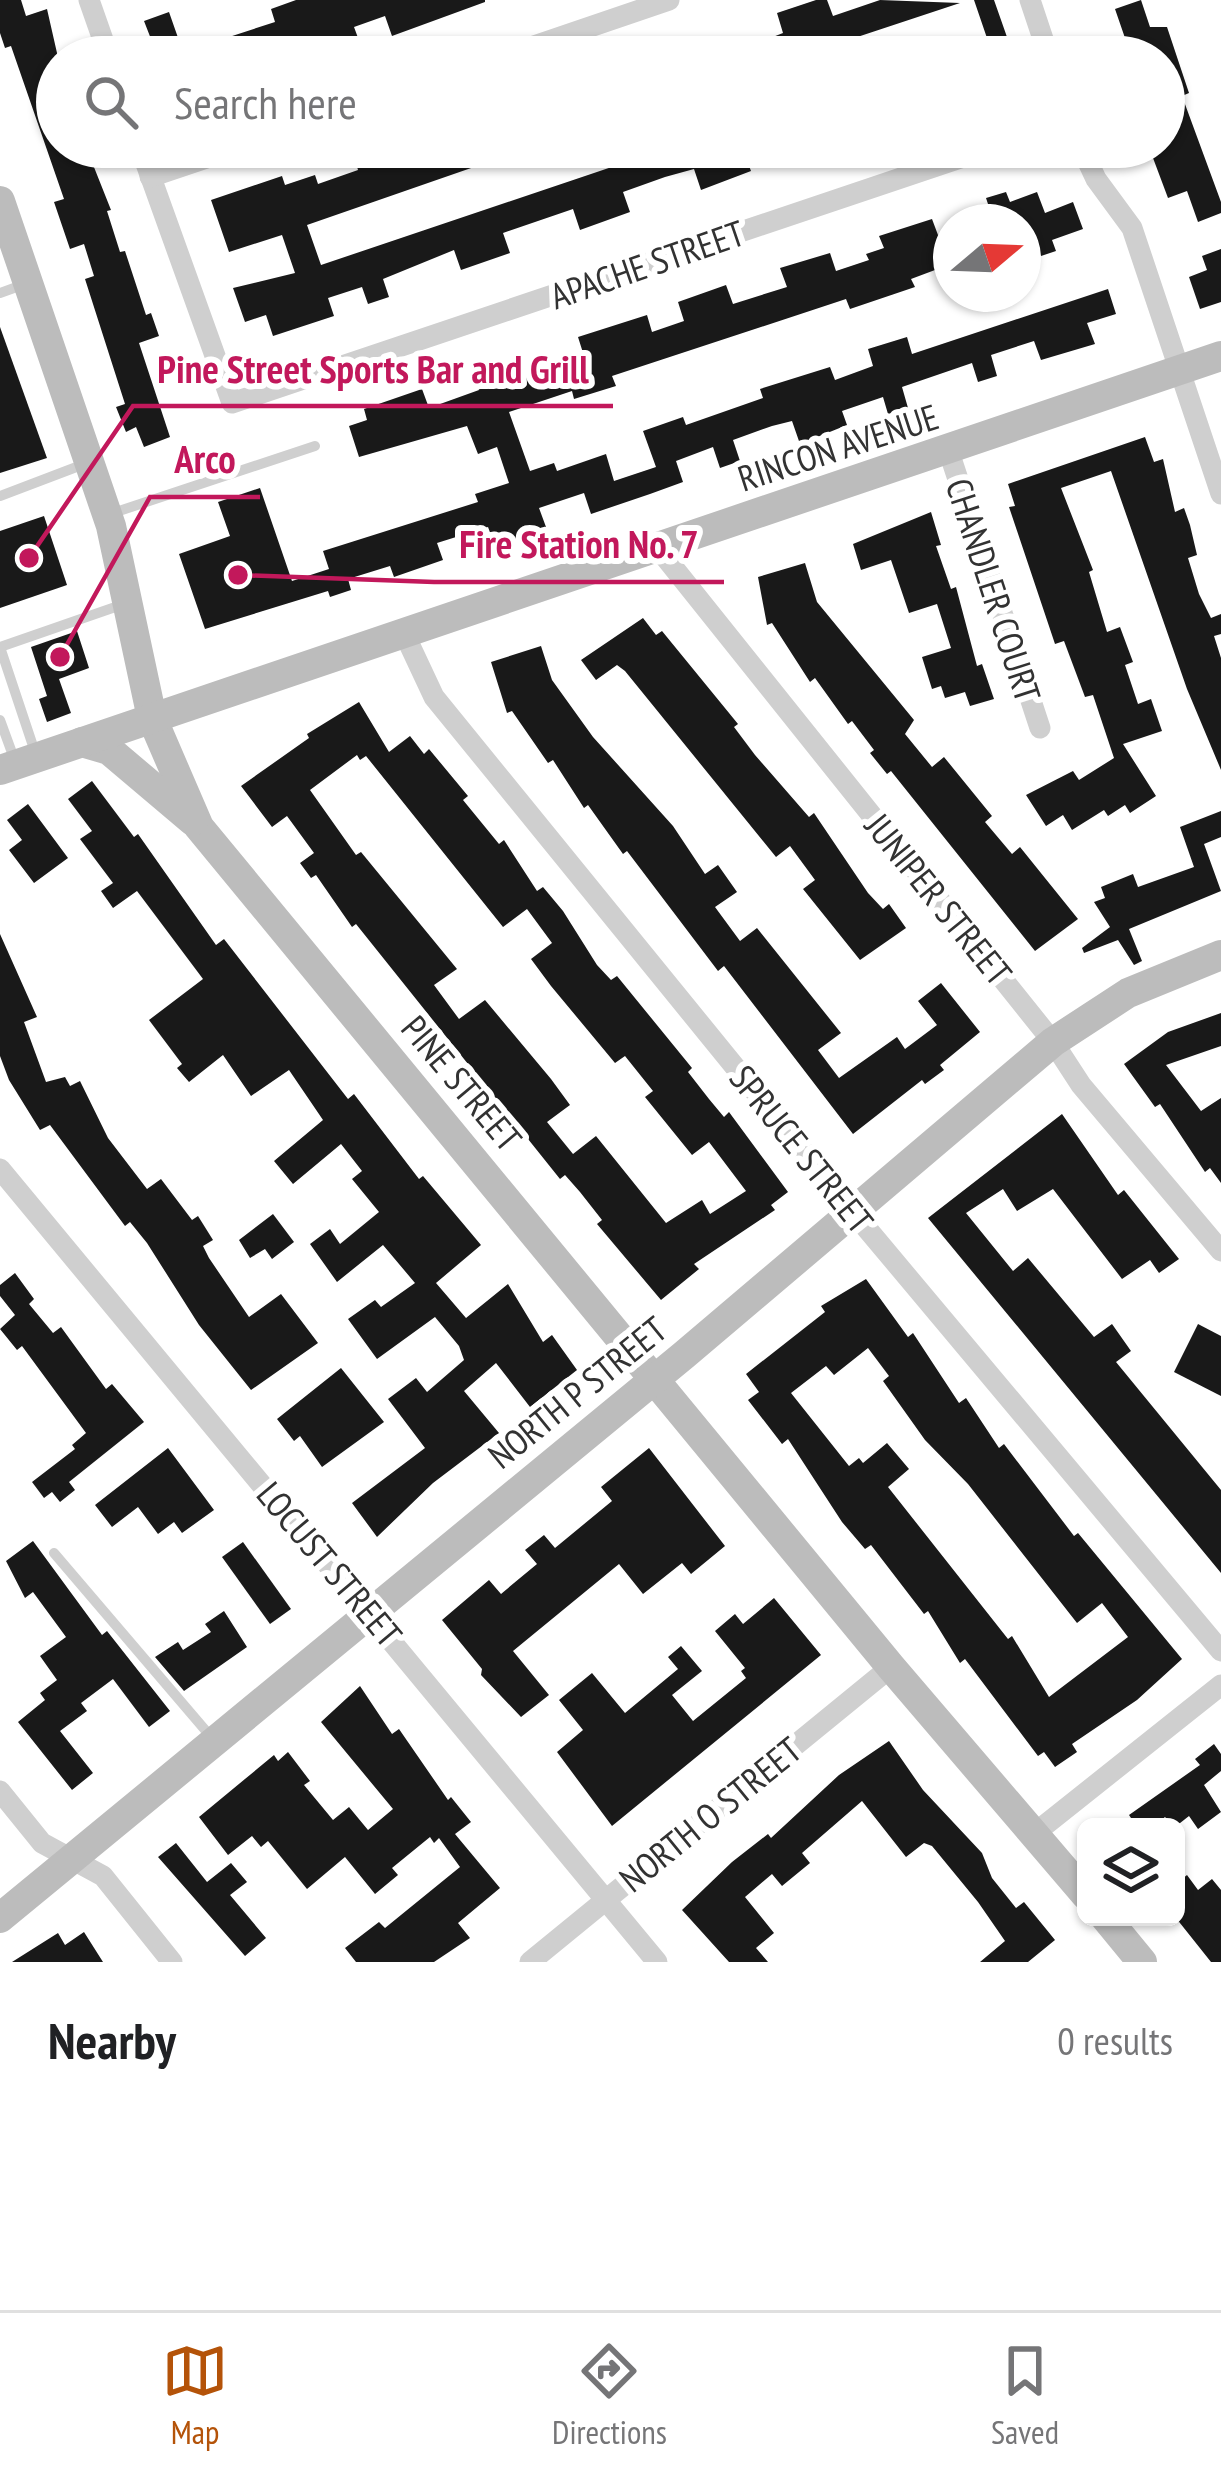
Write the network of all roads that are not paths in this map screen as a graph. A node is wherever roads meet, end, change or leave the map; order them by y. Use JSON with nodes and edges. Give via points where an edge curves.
{"nodes":[{"id":1,"x":89,"y":0,"type":"edge"},
{"id":2,"x":669,"y":0,"type":"edge"},
{"id":3,"x":1030,"y":0,"type":"edge"},
{"id":4,"x":102,"y":36,"type":"edge"},
{"id":5,"x":564,"y":36,"type":"edge"},
{"id":6,"x":1041,"y":36,"type":"edge"},
{"id":7,"x":147,"y":168,"type":"edge"},
{"id":8,"x":176,"y":168,"type":"edge"},
{"id":9,"x":931,"y":168,"type":"edge"},
{"id":10,"x":1091,"y":168,"type":"edge"},
{"id":11,"x":150,"y":177,"type":"junction"},
{"id":12,"x":0,"y":201,"type":"edge"},
{"id":13,"x":14,"y":288,"type":"edge"},
{"id":14,"x":1221,"y":356,"type":"edge"},
{"id":15,"x":1178,"y":370,"type":"junction"},
{"id":16,"x":315,"y":446,"type":"dead end"},
{"id":17,"x":949,"y":452,"type":"junction"},
{"id":18,"x":89,"y":462,"type":"junction"},
{"id":19,"x":1221,"y":494,"type":"edge"},
{"id":20,"x":0,"y":496,"type":"edge"},
{"id":21,"x":107,"y":515,"type":"junction"},
{"id":22,"x":657,"y":547,"type":"junction"},
{"id":23,"x":128,"y":603,"type":"junction"},
{"id":24,"x":404,"y":633,"type":"junction"},
{"id":25,"x":0,"y":647,"type":"edge"},
{"id":26,"x":152,"y":718,"type":"junction"},
{"id":27,"x":0,"y":720,"type":"edge"},
{"id":28,"x":1040,"y":728,"type":"dead end"},
{"id":29,"x":82,"y":742,"type":"junction"},
{"id":30,"x":18,"y":764,"type":"edge"},
{"id":31,"x":200,"y":827,"type":"junction"},
{"id":32,"x":1221,"y":955,"type":"edge"},
{"id":33,"x":1053,"y":1042,"type":"junction"},
{"id":34,"x":0,"y":1169,"type":"edge"},
{"id":35,"x":853,"y":1212,"type":"junction"},
{"id":36,"x":1221,"y":1251,"type":"edge"},
{"id":37,"x":656,"y":1378,"type":"junction"},
{"id":38,"x":54,"y":1553,"type":"dead end"},
{"id":39,"x":370,"y":1611,"type":"junction"},
{"id":40,"x":1221,"y":1651,"type":"edge"},
{"id":41,"x":891,"y":1667,"type":"junction"},
{"id":42,"x":1221,"y":1685,"type":"edge"},
{"id":43,"x":214,"y":1740,"type":"junction"},
{"id":44,"x":0,"y":1791,"type":"edge"},
{"id":45,"x":1035,"y":1833,"type":"junction"},
{"id":46,"x":71,"y":1859,"type":"junction"},
{"id":47,"x":1077,"y":1883,"type":"edge"},
{"id":48,"x":604,"y":1899,"type":"junction"},
{"id":49,"x":0,"y":1918,"type":"edge"},
{"id":50,"x":1112,"y":1926,"type":"edge"},
{"id":51,"x":1137,"y":1960,"type":"edge"},
{"id":52,"x":172,"y":1962,"type":"edge"},
{"id":53,"x":530,"y":1962,"type":"edge"},
{"id":54,"x":657,"y":1962,"type":"edge"}],
"edges":[{"from":1,"to":4,"type":"street"},
{"from":2,"to":5,"type":"street"},
{"from":3,"to":6,"type":"street"},
{"from":7,"to":11,"type":"street"},
{"from":8,"to":11,"type":"street"},
{"from":9,"to":11,"type":"street","name":"APACHE STREET","via":[[232,403]]},
{"from":10,"to":15,"type":"street","via":[[1132,228]]},
{"from":12,"to":13,"type":"street","name":"PINE STREET"},
{"from":13,"to":18,"type":"street","name":"PINE STREET"},
{"from":14,"to":15,"type":"street","name":"RINCON AVENUE"},
{"from":15,"to":17,"type":"street","name":"RINCON AVENUE"},
{"from":15,"to":19,"type":"street"},
{"from":16,"to":21,"type":"lane"},
{"from":17,"to":22,"type":"street","name":"RINCON AVENUE"},
{"from":17,"to":28,"type":"street","name":"CHANDLER COURT"},
{"from":18,"to":20,"type":"lane"},
{"from":18,"to":21,"type":"street","name":"PINE STREET"},
{"from":21,"to":23,"type":"street","name":"PINE STREET"},
{"from":22,"to":24,"type":"street","name":"RINCON AVENUE"},
{"from":22,"to":33,"type":"street","name":"JUNIPER STREET"},
{"from":23,"to":25,"type":"lane"},
{"from":23,"to":26,"type":"street","name":"PINE STREET"},
{"from":24,"to":26,"type":"street","name":"RINCON AVENUE"},
{"from":24,"to":35,"type":"street","name":"SPRUCE STREET","via":[[434,697]]},
{"from":25,"to":30,"type":"lane"},
{"from":26,"to":29,"type":"street","name":"RINCON AVENUE"},
{"from":26,"to":31,"type":"street","name":"PINE STREET"},
{"from":27,"to":30,"type":"lane"},
{"from":29,"to":30,"type":"street","name":"RINCON AVENUE"},
{"from":29,"to":31,"type":"street","via":[[109,750]]},
{"from":31,"to":37,"type":"street","name":"PINE STREET"},
{"from":32,"to":33,"type":"street","name":"NORTH P STREET","via":[[1128,993]]},
{"from":33,"to":35,"type":"street","name":"NORTH P STREET"},
{"from":33,"to":36,"type":"street","name":"JUNIPER STREET"},
{"from":34,"to":39,"type":"street","name":"LOCUST STREET"},
{"from":35,"to":37,"type":"street","name":"NORTH P STREET"},
{"from":35,"to":40,"type":"street","name":"SPRUCE STREET"},
{"from":37,"to":39,"type":"street","name":"NORTH P STREET"},
{"from":37,"to":41,"type":"street","name":"PINE STREET"},
{"from":38,"to":43,"type":"lane"},
{"from":39,"to":43,"type":"street","name":"NORTH P STREET"},
{"from":39,"to":48,"type":"street","name":"LOCUST STREET"},
{"from":41,"to":45,"type":"street","name":"PINE STREET"},
{"from":41,"to":48,"type":"street","name":"NORTH O STREET"},
{"from":42,"to":45,"type":"street"},
{"from":43,"to":46,"type":"street","name":"NORTH P STREET"},
{"from":44,"to":46,"type":"street","via":[[42,1843]]},
{"from":45,"to":47,"type":"street","name":"PINE STREET"},
{"from":46,"to":49,"type":"street","name":"NORTH P STREET"},
{"from":46,"to":52,"type":"street","via":[[103,1876]]},
{"from":48,"to":53,"type":"street","name":"NORTH O STREET"},
{"from":48,"to":54,"type":"street","name":"LOCUST STREET"},
{"from":50,"to":51,"type":"street"}]}
